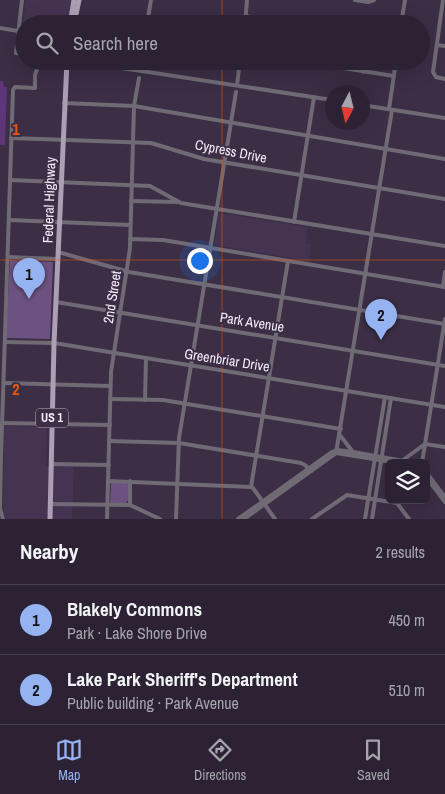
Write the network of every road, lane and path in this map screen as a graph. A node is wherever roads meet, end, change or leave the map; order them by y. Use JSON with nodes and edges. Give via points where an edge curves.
{"nodes":[{"id":1,"x":22,"y":0,"type":"edge"},
{"id":2,"x":76,"y":0,"type":"edge"},
{"id":3,"x":151,"y":0,"type":"edge"},
{"id":4,"x":247,"y":0,"type":"edge"},
{"id":5,"x":355,"y":0,"type":"edge"},
{"id":6,"x":374,"y":0,"type":"edge"},
{"id":7,"x":405,"y":0,"type":"edge"},
{"id":8,"x":443,"y":0,"type":"edge"},
{"id":9,"x":443,"y":14,"type":"edge"},
{"id":10,"x":20,"y":15,"type":"edge"},
{"id":11,"x":72,"y":15,"type":"edge"},
{"id":12,"x":76,"y":15,"type":"edge"},
{"id":13,"x":149,"y":15,"type":"edge"},
{"id":14,"x":245,"y":15,"type":"edge"},
{"id":15,"x":402,"y":15,"type":"edge"},
{"id":16,"x":0,"y":28,"type":"edge"},
{"id":17,"x":15,"y":30,"type":"edge"},
{"id":18,"x":437,"y":45,"type":"junction"},
{"id":19,"x":445,"y":46,"type":"edge"},
{"id":20,"x":37,"y":70,"type":"edge"},
{"id":21,"x":66,"y":70,"type":"edge"},
{"id":22,"x":140,"y":70,"type":"edge"},
{"id":23,"x":239,"y":70,"type":"edge"},
{"id":24,"x":352,"y":70,"type":"edge"},
{"id":25,"x":395,"y":70,"type":"edge"},
{"id":26,"x":364,"y":72,"type":"joint"},
{"id":27,"x":394,"y":76,"type":"junction"},
{"id":28,"x":139,"y":78,"type":"dead end"},
{"id":29,"x":445,"y":79,"type":"edge"},
{"id":30,"x":237,"y":85,"type":"junction"},
{"id":31,"x":236,"y":92,"type":"dead end"},
{"id":32,"x":314,"y":97,"type":"junction"},
{"id":33,"x":325,"y":99,"type":"edge"},
{"id":34,"x":64,"y":103,"type":"junction"},
{"id":35,"x":134,"y":106,"type":"junction"},
{"id":36,"x":370,"y":106,"type":"edge"},
{"id":37,"x":390,"y":109,"type":"junction"},
{"id":38,"x":445,"y":118,"type":"edge"},
{"id":39,"x":231,"y":123,"type":"junction"},
{"id":40,"x":308,"y":136,"type":"junction"},
{"id":41,"x":11,"y":138,"type":"junction"},
{"id":42,"x":62,"y":140,"type":"junction"},
{"id":43,"x":133,"y":142,"type":"junction"},
{"id":44,"x":386,"y":149,"type":"junction"},
{"id":45,"x":445,"y":159,"type":"edge"},
{"id":46,"x":224,"y":163,"type":"junction"},
{"id":47,"x":302,"y":175,"type":"junction"},
{"id":48,"x":10,"y":180,"type":"junction"},
{"id":49,"x":60,"y":182,"type":"junction"},
{"id":50,"x":131,"y":185,"type":"junction"},
{"id":51,"x":379,"y":188,"type":"junction"},
{"id":52,"x":445,"y":199,"type":"edge"},
{"id":53,"x":131,"y":201,"type":"junction"},
{"id":54,"x":181,"y":202,"type":"junction"},
{"id":55,"x":217,"y":209,"type":"junction"},
{"id":56,"x":9,"y":220,"type":"junction"},
{"id":57,"x":59,"y":222,"type":"junction"},
{"id":58,"x":294,"y":222,"type":"junction"},
{"id":59,"x":130,"y":225,"type":"junction"},
{"id":60,"x":372,"y":234,"type":"junction"},
{"id":61,"x":130,"y":239,"type":"junction"},
{"id":62,"x":445,"y":246,"type":"edge"},
{"id":63,"x":210,"y":248,"type":"junction"},
{"id":64,"x":58,"y":252,"type":"junction"},
{"id":65,"x":8,"y":257,"type":"junction"},
{"id":66,"x":58,"y":259,"type":"junction"},
{"id":67,"x":288,"y":261,"type":"junction"},
{"id":68,"x":127,"y":272,"type":"junction"},
{"id":69,"x":445,"y":272,"type":"edge"},
{"id":70,"x":365,"y":273,"type":"junction"},
{"id":71,"x":204,"y":284,"type":"junction"},
{"id":72,"x":444,"y":287,"type":"edge"},
{"id":73,"x":282,"y":297,"type":"junction"},
{"id":74,"x":56,"y":302,"type":"junction"},
{"id":75,"x":359,"y":310,"type":"junction"},
{"id":76,"x":120,"y":312,"type":"junction"},
{"id":77,"x":445,"y":322,"type":"edge"},
{"id":78,"x":198,"y":325,"type":"junction"},
{"id":79,"x":275,"y":338,"type":"junction"},
{"id":80,"x":5,"y":342,"type":"junction"},
{"id":81,"x":54,"y":343,"type":"junction"},
{"id":82,"x":352,"y":350,"type":"junction"},
{"id":83,"x":114,"y":353,"type":"junction"},
{"id":84,"x":146,"y":358,"type":"junction"},
{"id":85,"x":438,"y":364,"type":"junction"},
{"id":86,"x":191,"y":365,"type":"junction"},
{"id":87,"x":445,"y":366,"type":"edge"},
{"id":88,"x":268,"y":378,"type":"junction"},
{"id":89,"x":4,"y":383,"type":"junction"},
{"id":90,"x":53,"y":384,"type":"junction"},
{"id":91,"x":110,"y":386,"type":"junction"},
{"id":92,"x":346,"y":391,"type":"junction"},
{"id":93,"x":385,"y":397,"type":"junction"},
{"id":94,"x":391,"y":398,"type":"junction"},
{"id":95,"x":110,"y":399,"type":"junction"},
{"id":96,"x":145,"y":400,"type":"junction"},
{"id":97,"x":185,"y":404,"type":"junction"},
{"id":98,"x":432,"y":405,"type":"junction"},
{"id":99,"x":445,"y":407,"type":"edge"},
{"id":100,"x":262,"y":416,"type":"junction"},
{"id":101,"x":2,"y":423,"type":"junction"},
{"id":102,"x":52,"y":424,"type":"junction"},
{"id":103,"x":110,"y":425,"type":"junction"},
{"id":104,"x":340,"y":432,"type":"junction"},
{"id":105,"x":109,"y":441,"type":"junction"},
{"id":106,"x":179,"y":443,"type":"junction"},
{"id":107,"x":425,"y":444,"type":"junction"},
{"id":108,"x":445,"y":447,"type":"edge"},
{"id":109,"x":336,"y":452,"type":"junction"},
{"id":110,"x":354,"y":452,"type":"junction"},
{"id":111,"x":256,"y":456,"type":"junction"},
{"id":112,"x":375,"y":458,"type":"junction"},
{"id":113,"x":382,"y":459,"type":"junction"},
{"id":114,"x":385,"y":459,"type":"edge"},
{"id":115,"x":404,"y":459,"type":"edge"},
{"id":116,"x":423,"y":459,"type":"edge"},
{"id":117,"x":385,"y":460,"type":"edge"},
{"id":118,"x":51,"y":464,"type":"junction"},
{"id":119,"x":109,"y":465,"type":"junction"},
{"id":120,"x":309,"y":470,"type":"junction"},
{"id":121,"x":430,"y":477,"type":"edge"},
{"id":122,"x":108,"y":481,"type":"junction"},
{"id":123,"x":130,"y":481,"type":"junction"},
{"id":124,"x":430,"y":481,"type":"edge"},
{"id":125,"x":178,"y":483,"type":"junction"},
{"id":126,"x":251,"y":487,"type":"junction"},
{"id":127,"x":0,"y":492,"type":"edge"},
{"id":128,"x":0,"y":496,"type":"edge"},
{"id":129,"x":445,"y":497,"type":"edge"},
{"id":130,"x":368,"y":499,"type":"junction"},
{"id":131,"x":375,"y":500,"type":"junction"},
{"id":132,"x":445,"y":502,"type":"edge"},
{"id":133,"x":264,"y":503,"type":"junction"},
{"id":134,"x":50,"y":504,"type":"junction"},
{"id":135,"x":108,"y":505,"type":"junction"},
{"id":136,"x":130,"y":506,"type":"junction"},
{"id":137,"x":3,"y":519,"type":"edge"},
{"id":138,"x":50,"y":519,"type":"edge"},
{"id":139,"x":108,"y":519,"type":"edge"},
{"id":140,"x":160,"y":519,"type":"edge"},
{"id":141,"x":176,"y":519,"type":"edge"},
{"id":142,"x":238,"y":519,"type":"edge"},
{"id":143,"x":244,"y":519,"type":"edge"},
{"id":144,"x":275,"y":519,"type":"edge"},
{"id":145,"x":312,"y":519,"type":"edge"},
{"id":146,"x":365,"y":519,"type":"edge"},
{"id":147,"x":372,"y":519,"type":"edge"},
{"id":148,"x":408,"y":519,"type":"edge"}],
"edges":[{"from":1,"to":10,"type":"street"},
{"from":2,"to":11,"type":"main road"},
{"from":2,"to":12,"type":"main road"},
{"from":3,"to":13,"type":"street"},
{"from":4,"to":14,"type":"street"},
{"from":5,"to":6,"type":"street"},
{"from":7,"to":15,"type":"street"},
{"from":8,"to":9,"type":"street"},
{"from":9,"to":18,"type":"street"},
{"from":16,"to":17,"type":"street"},
{"from":18,"to":19,"type":"street"},
{"from":18,"to":29,"type":"street","via":[[433,72],[436,78]]},
{"from":20,"to":41,"type":"street","via":[[35,88],[13,89]]},
{"from":21,"to":34,"type":"main road","name":"Federal Highway","number":"US 1"},
{"from":22,"to":30,"type":"street"},
{"from":23,"to":30,"type":"street"},
{"from":24,"to":26,"type":"street"},
{"from":25,"to":27,"type":"street"},
{"from":26,"to":27,"type":"street"},
{"from":27,"to":37,"type":"street"},
{"from":28,"to":35,"type":"street","name":"2nd Street"},
{"from":30,"to":32,"type":"street"},
{"from":31,"to":39,"type":"street"},
{"from":32,"to":33,"type":"street"},
{"from":32,"to":40,"type":"street"},
{"from":34,"to":35,"type":"street"},
{"from":34,"to":42,"type":"main road","name":"Federal Highway","number":"US 1"},
{"from":35,"to":39,"type":"street"},
{"from":35,"to":43,"type":"street","name":"2nd Street"},
{"from":36,"to":37,"type":"street"},
{"from":37,"to":38,"type":"street"},
{"from":37,"to":44,"type":"street"},
{"from":39,"to":40,"type":"street"},
{"from":39,"to":46,"type":"street"},
{"from":40,"to":44,"type":"street"},
{"from":40,"to":47,"type":"street"},
{"from":41,"to":42,"type":"street","name":"Cypress Drive"},
{"from":41,"to":48,"type":"street"},
{"from":42,"to":43,"type":"street","name":"Cypress Drive"},
{"from":42,"to":49,"type":"main road","name":"Federal Highway","number":"US 1"},
{"from":43,"to":46,"type":"street","name":"Cypress Drive","via":[[151,143]]},
{"from":43,"to":50,"type":"street","name":"2nd Street"},
{"from":44,"to":45,"type":"street"},
{"from":44,"to":51,"type":"street"},
{"from":46,"to":47,"type":"street","name":"Cypress Drive"},
{"from":46,"to":55,"type":"street"},
{"from":47,"to":51,"type":"street","name":"Cypress Drive"},
{"from":47,"to":58,"type":"street"},
{"from":48,"to":49,"type":"street"},
{"from":48,"to":56,"type":"street"},
{"from":49,"to":50,"type":"street"},
{"from":49,"to":57,"type":"main road","name":"Federal Highway","number":"US 1"},
{"from":50,"to":53,"type":"street","name":"2nd Street"},
{"from":50,"to":54,"type":"street","via":[[150,186]]},
{"from":51,"to":52,"type":"street","name":"Cypress Drive"},
{"from":51,"to":60,"type":"street"},
{"from":53,"to":54,"type":"street"},
{"from":53,"to":59,"type":"street","name":"2nd Street"},
{"from":54,"to":55,"type":"street"},
{"from":55,"to":58,"type":"street"},
{"from":55,"to":63,"type":"street"},
{"from":56,"to":57,"type":"street"},
{"from":56,"to":65,"type":"street"},
{"from":57,"to":59,"type":"street"},
{"from":57,"to":64,"type":"main road","name":"Federal Highway","number":"US 1"},
{"from":58,"to":60,"type":"street"},
{"from":59,"to":61,"type":"street","name":"2nd Street"},
{"from":60,"to":62,"type":"street"},
{"from":60,"to":70,"type":"street"},
{"from":61,"to":63,"type":"street","via":[[163,240]]},
{"from":61,"to":68,"type":"street","name":"2nd Street"},
{"from":63,"to":67,"type":"street"},
{"from":63,"to":71,"type":"street"},
{"from":64,"to":66,"type":"main road","name":"Federal Highway","number":"US 1"},
{"from":64,"to":68,"type":"street"},
{"from":65,"to":66,"type":"street"},
{"from":65,"to":80,"type":"street"},
{"from":66,"to":74,"type":"main road","name":"Federal Highway","number":"US 1"},
{"from":67,"to":70,"type":"street"},
{"from":67,"to":73,"type":"street"},
{"from":68,"to":71,"type":"street"},
{"from":68,"to":76,"type":"street","name":"2nd Street"},
{"from":69,"to":72,"type":"street"},
{"from":70,"to":72,"type":"street"},
{"from":70,"to":75,"type":"street"},
{"from":71,"to":73,"type":"street"},
{"from":71,"to":78,"type":"street"},
{"from":73,"to":75,"type":"street"},
{"from":73,"to":79,"type":"street"},
{"from":74,"to":76,"type":"street","name":"Park Avenue"},
{"from":74,"to":81,"type":"main road","name":"Federal Highway","number":"US 1"},
{"from":75,"to":77,"type":"street"},
{"from":75,"to":82,"type":"street"},
{"from":76,"to":78,"type":"street","name":"Park Avenue"},
{"from":76,"to":83,"type":"street","name":"2nd Street"},
{"from":77,"to":85,"type":"street"},
{"from":78,"to":79,"type":"street","name":"Park Avenue"},
{"from":78,"to":86,"type":"street"},
{"from":79,"to":82,"type":"street","name":"Park Avenue"},
{"from":79,"to":88,"type":"street"},
{"from":80,"to":81,"type":"street","name":"Greenbriar Drive"},
{"from":80,"to":89,"type":"street"},
{"from":81,"to":83,"type":"street","name":"Greenbriar Drive"},
{"from":81,"to":90,"type":"main road","name":"Federal Highway","number":"US 1"},
{"from":82,"to":85,"type":"street","name":"Park Avenue"},
{"from":82,"to":92,"type":"street"},
{"from":83,"to":84,"type":"street","name":"Greenbriar Drive"},
{"from":83,"to":91,"type":"street","name":"2nd Street"},
{"from":84,"to":86,"type":"street","name":"Greenbriar Drive"},
{"from":84,"to":96,"type":"street"},
{"from":85,"to":87,"type":"street","name":"Park Avenue"},
{"from":85,"to":98,"type":"street"},
{"from":86,"to":88,"type":"street","name":"Greenbriar Drive"},
{"from":86,"to":97,"type":"street"},
{"from":88,"to":92,"type":"street","name":"Greenbriar Drive"},
{"from":88,"to":100,"type":"street"},
{"from":89,"to":90,"type":"street"},
{"from":89,"to":101,"type":"street"},
{"from":90,"to":91,"type":"street"},
{"from":90,"to":102,"type":"main road","name":"Federal Highway","number":"US 1"},
{"from":91,"to":95,"type":"street","name":"2nd Street"},
{"from":92,"to":93,"type":"street","name":"Greenbriar Drive"},
{"from":92,"to":104,"type":"street"},
{"from":93,"to":94,"type":"street","name":"Greenbriar Drive"},
{"from":93,"to":112,"type":"street"},
{"from":94,"to":98,"type":"street","name":"Greenbriar Drive"},
{"from":94,"to":113,"type":"street"},
{"from":95,"to":96,"type":"street"},
{"from":95,"to":103,"type":"street","name":"2nd Street"},
{"from":96,"to":97,"type":"street"},
{"from":97,"to":100,"type":"street"},
{"from":97,"to":106,"type":"street"},
{"from":98,"to":99,"type":"street","name":"Greenbriar Drive"},
{"from":98,"to":107,"type":"street"},
{"from":100,"to":104,"type":"street"},
{"from":100,"to":111,"type":"street"},
{"from":101,"to":102,"type":"street"},
{"from":101,"to":127,"type":"street"},
{"from":102,"to":103,"type":"street"},
{"from":102,"to":118,"type":"main road","name":"Federal Highway","number":"US 1"},
{"from":103,"to":105,"type":"street","name":"2nd Street"},
{"from":104,"to":109,"type":"street"},
{"from":104,"to":110,"type":"street"},
{"from":105,"to":106,"type":"street"},
{"from":105,"to":119,"type":"street","name":"2nd Street"},
{"from":106,"to":111,"type":"street"},
{"from":106,"to":125,"type":"street"},
{"from":107,"to":108,"type":"street"},
{"from":107,"to":115,"type":"street"},
{"from":107,"to":116,"type":"street"},
{"from":109,"to":110,"type":"street"},
{"from":109,"to":112,"type":"street"},
{"from":109,"to":120,"type":"street"},
{"from":110,"to":112,"type":"street"},
{"from":111,"to":120,"type":"street","via":[[302,463]]},
{"from":111,"to":126,"type":"street"},
{"from":112,"to":113,"type":"street"},
{"from":112,"to":130,"type":"street"},
{"from":113,"to":114,"type":"street"},
{"from":113,"to":117,"type":"street"},
{"from":113,"to":131,"type":"street"},
{"from":118,"to":119,"type":"street"},
{"from":118,"to":134,"type":"main road","name":"Federal Highway","number":"US 1"},
{"from":119,"to":122,"type":"street","name":"2nd Street"},
{"from":120,"to":133,"type":"street"},
{"from":121,"to":129,"type":"street"},
{"from":122,"to":123,"type":"street"},
{"from":122,"to":135,"type":"street","name":"2nd Street"},
{"from":123,"to":125,"type":"street"},
{"from":123,"to":136,"type":"street"},
{"from":124,"to":132,"type":"street"},
{"from":125,"to":126,"type":"street"},
{"from":125,"to":141,"type":"street"},
{"from":126,"to":133,"type":"street"},
{"from":127,"to":128,"type":"street"},
{"from":128,"to":137,"type":"street"},
{"from":130,"to":131,"type":"street"},
{"from":130,"to":145,"type":"street","via":[[347,495]]},
{"from":130,"to":146,"type":"street"},
{"from":131,"to":147,"type":"street"},
{"from":131,"to":148,"type":"street","via":[[397,503]]},
{"from":133,"to":142,"type":"street"},
{"from":133,"to":143,"type":"street"},
{"from":133,"to":144,"type":"street"},
{"from":134,"to":135,"type":"street"},
{"from":134,"to":138,"type":"main road","name":"Federal Highway","number":"US 1"},
{"from":135,"to":136,"type":"street"},
{"from":135,"to":139,"type":"street","name":"2nd Street"},
{"from":136,"to":140,"type":"street"}]}
